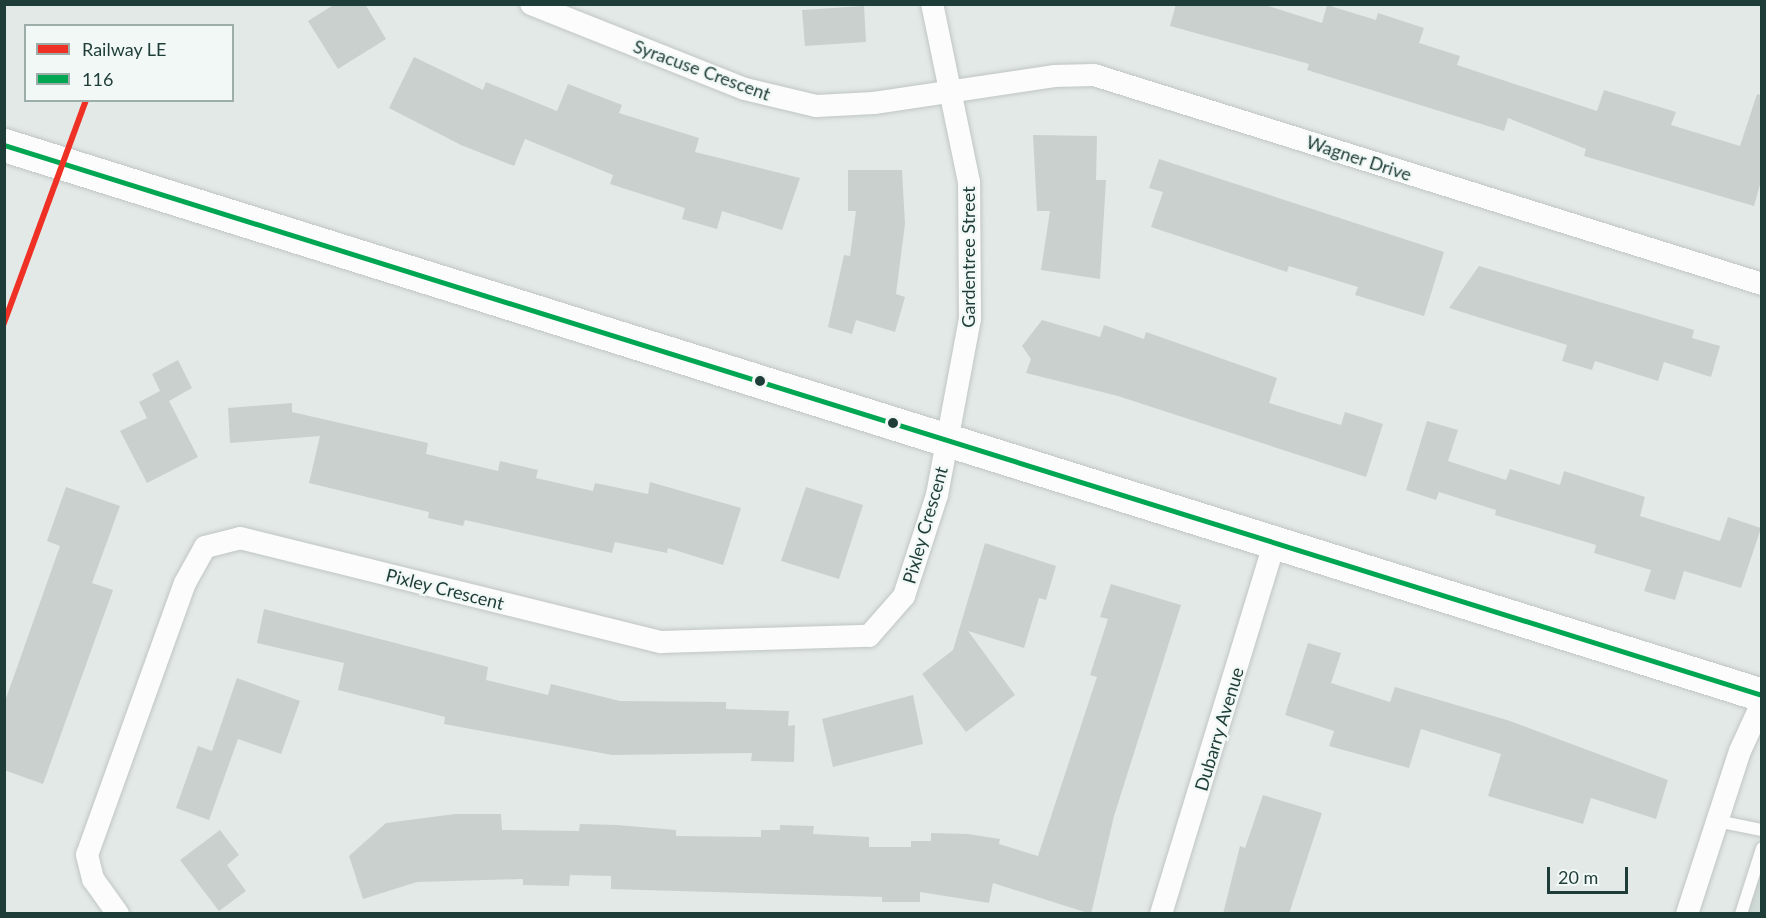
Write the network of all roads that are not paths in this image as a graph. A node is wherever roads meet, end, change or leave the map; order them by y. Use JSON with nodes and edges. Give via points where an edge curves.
{"nodes":[{"id":1,"x":531,"y":4,"type":"edge"},
{"id":2,"x":932,"y":4,"type":"edge"},
{"id":3,"x":951,"y":93,"type":"junction"},
{"id":4,"x":4,"y":145,"type":"edge"},
{"id":5,"x":1761,"y":284,"type":"edge"},
{"id":6,"x":948,"y":441,"type":"junction"},
{"id":7,"x":1274,"y":544,"type":"junction"},
{"id":8,"x":1761,"y":695,"type":"edge"},
{"id":9,"x":1761,"y":704,"type":"edge"},
{"id":10,"x":1717,"y":821,"type":"junction"},
{"id":11,"x":1761,"y":830,"type":"edge"},
{"id":12,"x":1761,"y":848,"type":"edge"},
{"id":13,"x":118,"y":914,"type":"edge"},
{"id":14,"x":1161,"y":914,"type":"edge"},
{"id":15,"x":1687,"y":914,"type":"edge"},
{"id":16,"x":1741,"y":914,"type":"edge"}],
"edges":[{"from":1,"to":3,"type":"street","name":"Syracuse Crescent","via":[[745,89],[816,106]]},
{"from":2,"to":3,"type":"street","name":"Gardentree Street"},
{"from":3,"to":5,"type":"street","name":"Wagner Drive","via":[[1054,76],[1094,75]]},
{"from":3,"to":6,"type":"street","name":"Gardentree Street","via":[[972,215],[970,319]]},
{"from":4,"to":6,"type":"main road"},
{"from":6,"to":7,"type":"main road"},
{"from":6,"to":13,"type":"street","name":"Pixley Crescent","via":[[904,596],[869,636],[661,642],[240,538],[205,547],[185,583],[87,855],[93,879]]},
{"from":7,"to":8,"type":"main road"},
{"from":7,"to":14,"type":"street","name":"Dubarry Avenue"},
{"from":9,"to":10,"type":"street"},
{"from":10,"to":11,"type":"lane"},
{"from":10,"to":15,"type":"street"},
{"from":12,"to":16,"type":"lane"}]}
